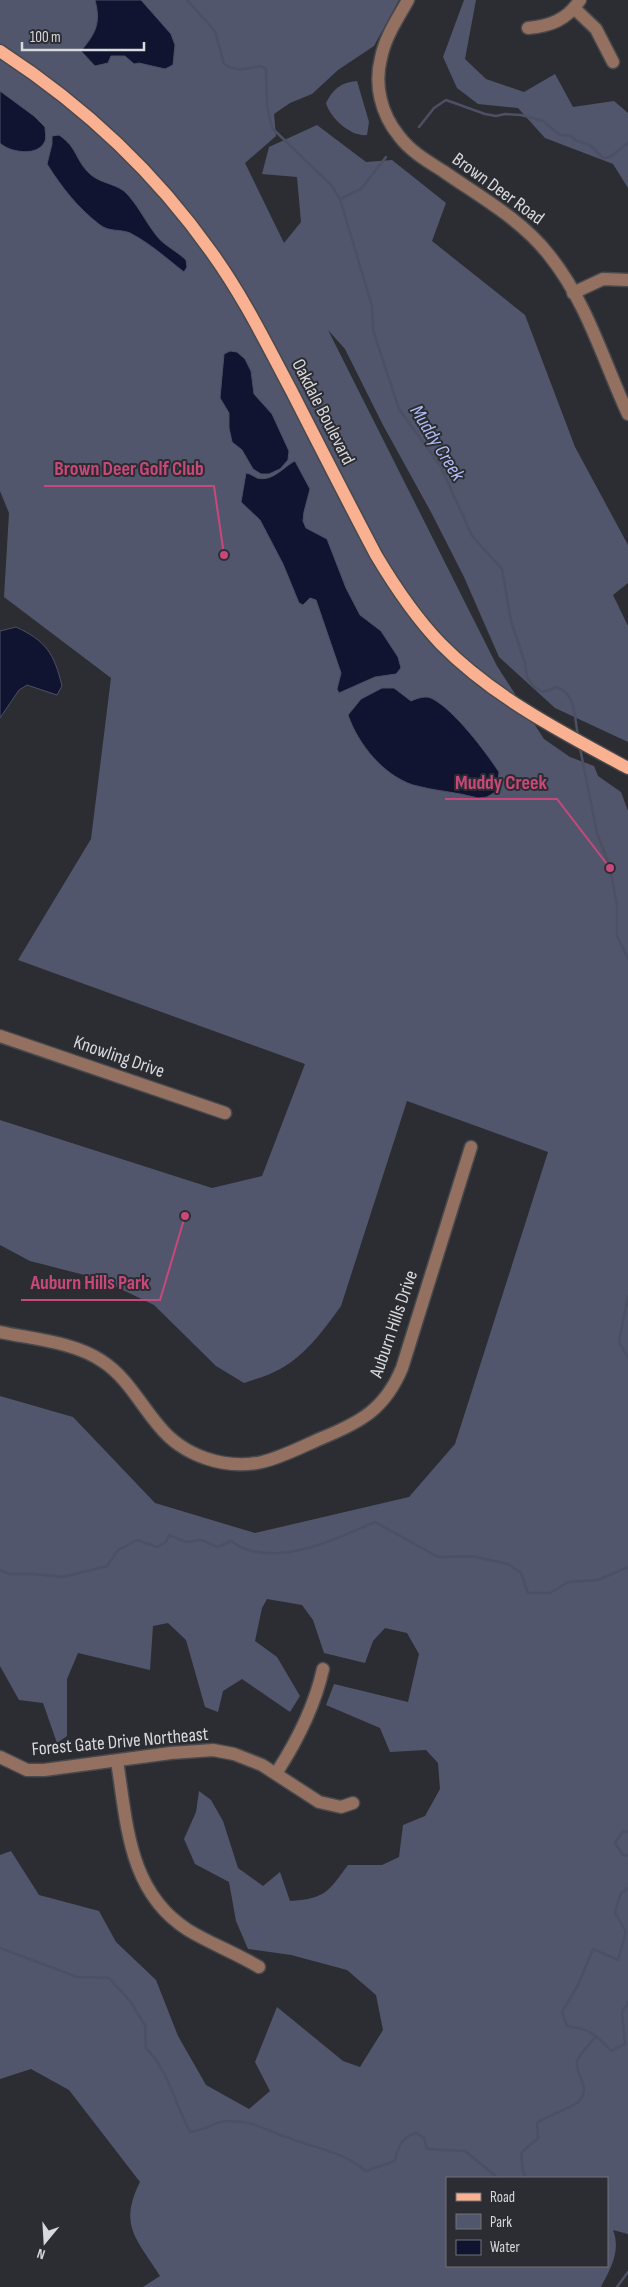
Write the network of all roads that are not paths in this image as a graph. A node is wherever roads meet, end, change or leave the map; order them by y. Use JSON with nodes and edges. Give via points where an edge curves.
{"nodes":[{"id":1,"x":408,"y":0,"type":"edge"},
{"id":2,"x":577,"y":4,"type":"edge"},
{"id":3,"x":528,"y":28,"type":"dead end"},
{"id":4,"x":0,"y":51,"type":"edge"},
{"id":5,"x":613,"y":62,"type":"dead end"},
{"id":6,"x":628,"y":280,"type":"edge"},
{"id":7,"x":573,"y":293,"type":"junction"},
{"id":8,"x":628,"y":414,"type":"edge"},
{"id":9,"x":628,"y":768,"type":"edge"},
{"id":10,"x":0,"y":1036,"type":"edge"},
{"id":11,"x":225,"y":1113,"type":"dead end"},
{"id":12,"x":471,"y":1147,"type":"dead end"},
{"id":13,"x":0,"y":1332,"type":"edge"},
{"id":14,"x":323,"y":1669,"type":"dead end"},
{"id":15,"x":0,"y":1757,"type":"edge"},
{"id":16,"x":117,"y":1761,"type":"junction"},
{"id":17,"x":276,"y":1772,"type":"junction"},
{"id":18,"x":353,"y":1803,"type":"dead end"},
{"id":19,"x":259,"y":1967,"type":"dead end"}],
"edges":[{"from":1,"to":7,"type":"street","name":"Brown Deer Road","via":[[386,41],[379,70],[381,98],[390,122],[417,154],[525,230],[550,255]]},
{"from":2,"to":3,"type":"street","via":[[559,21]]},
{"from":2,"to":5,"type":"street","via":[[596,29]]},
{"from":4,"to":9,"type":"main road","name":"Oakdale Boulevard","via":[[60,93],[98,125],[183,214],[222,267],[252,316],[376,555],[408,606],[441,644],[499,692]]},
{"from":6,"to":7,"type":"street","via":[[603,279]]},
{"from":7,"to":8,"type":"street","name":"Brown Deer Road","via":[[602,350]]},
{"from":10,"to":11,"type":"street","name":"Knowling Drive"},
{"from":12,"to":13,"type":"street","name":"Auburn Hills Drive","via":[[402,1368],[393,1387],[379,1406],[360,1421],[275,1458],[251,1464],[233,1464],[197,1455],[160,1427],[125,1380],[100,1359],[71,1347]]},
{"from":14,"to":17,"type":"street","via":[[311,1708]]},
{"from":15,"to":16,"type":"street","name":"Forest Gate Drive Northeast","via":[[27,1770]]},
{"from":16,"to":17,"type":"street","name":"Forest Gate Drive Northeast","via":[[213,1750],[234,1754]]},
{"from":16,"to":19,"type":"street","via":[[128,1841],[150,1890],[187,1929]]},
{"from":17,"to":18,"type":"street","name":"Forest Gate Drive Northeast","via":[[319,1802],[342,1807]]}]}
